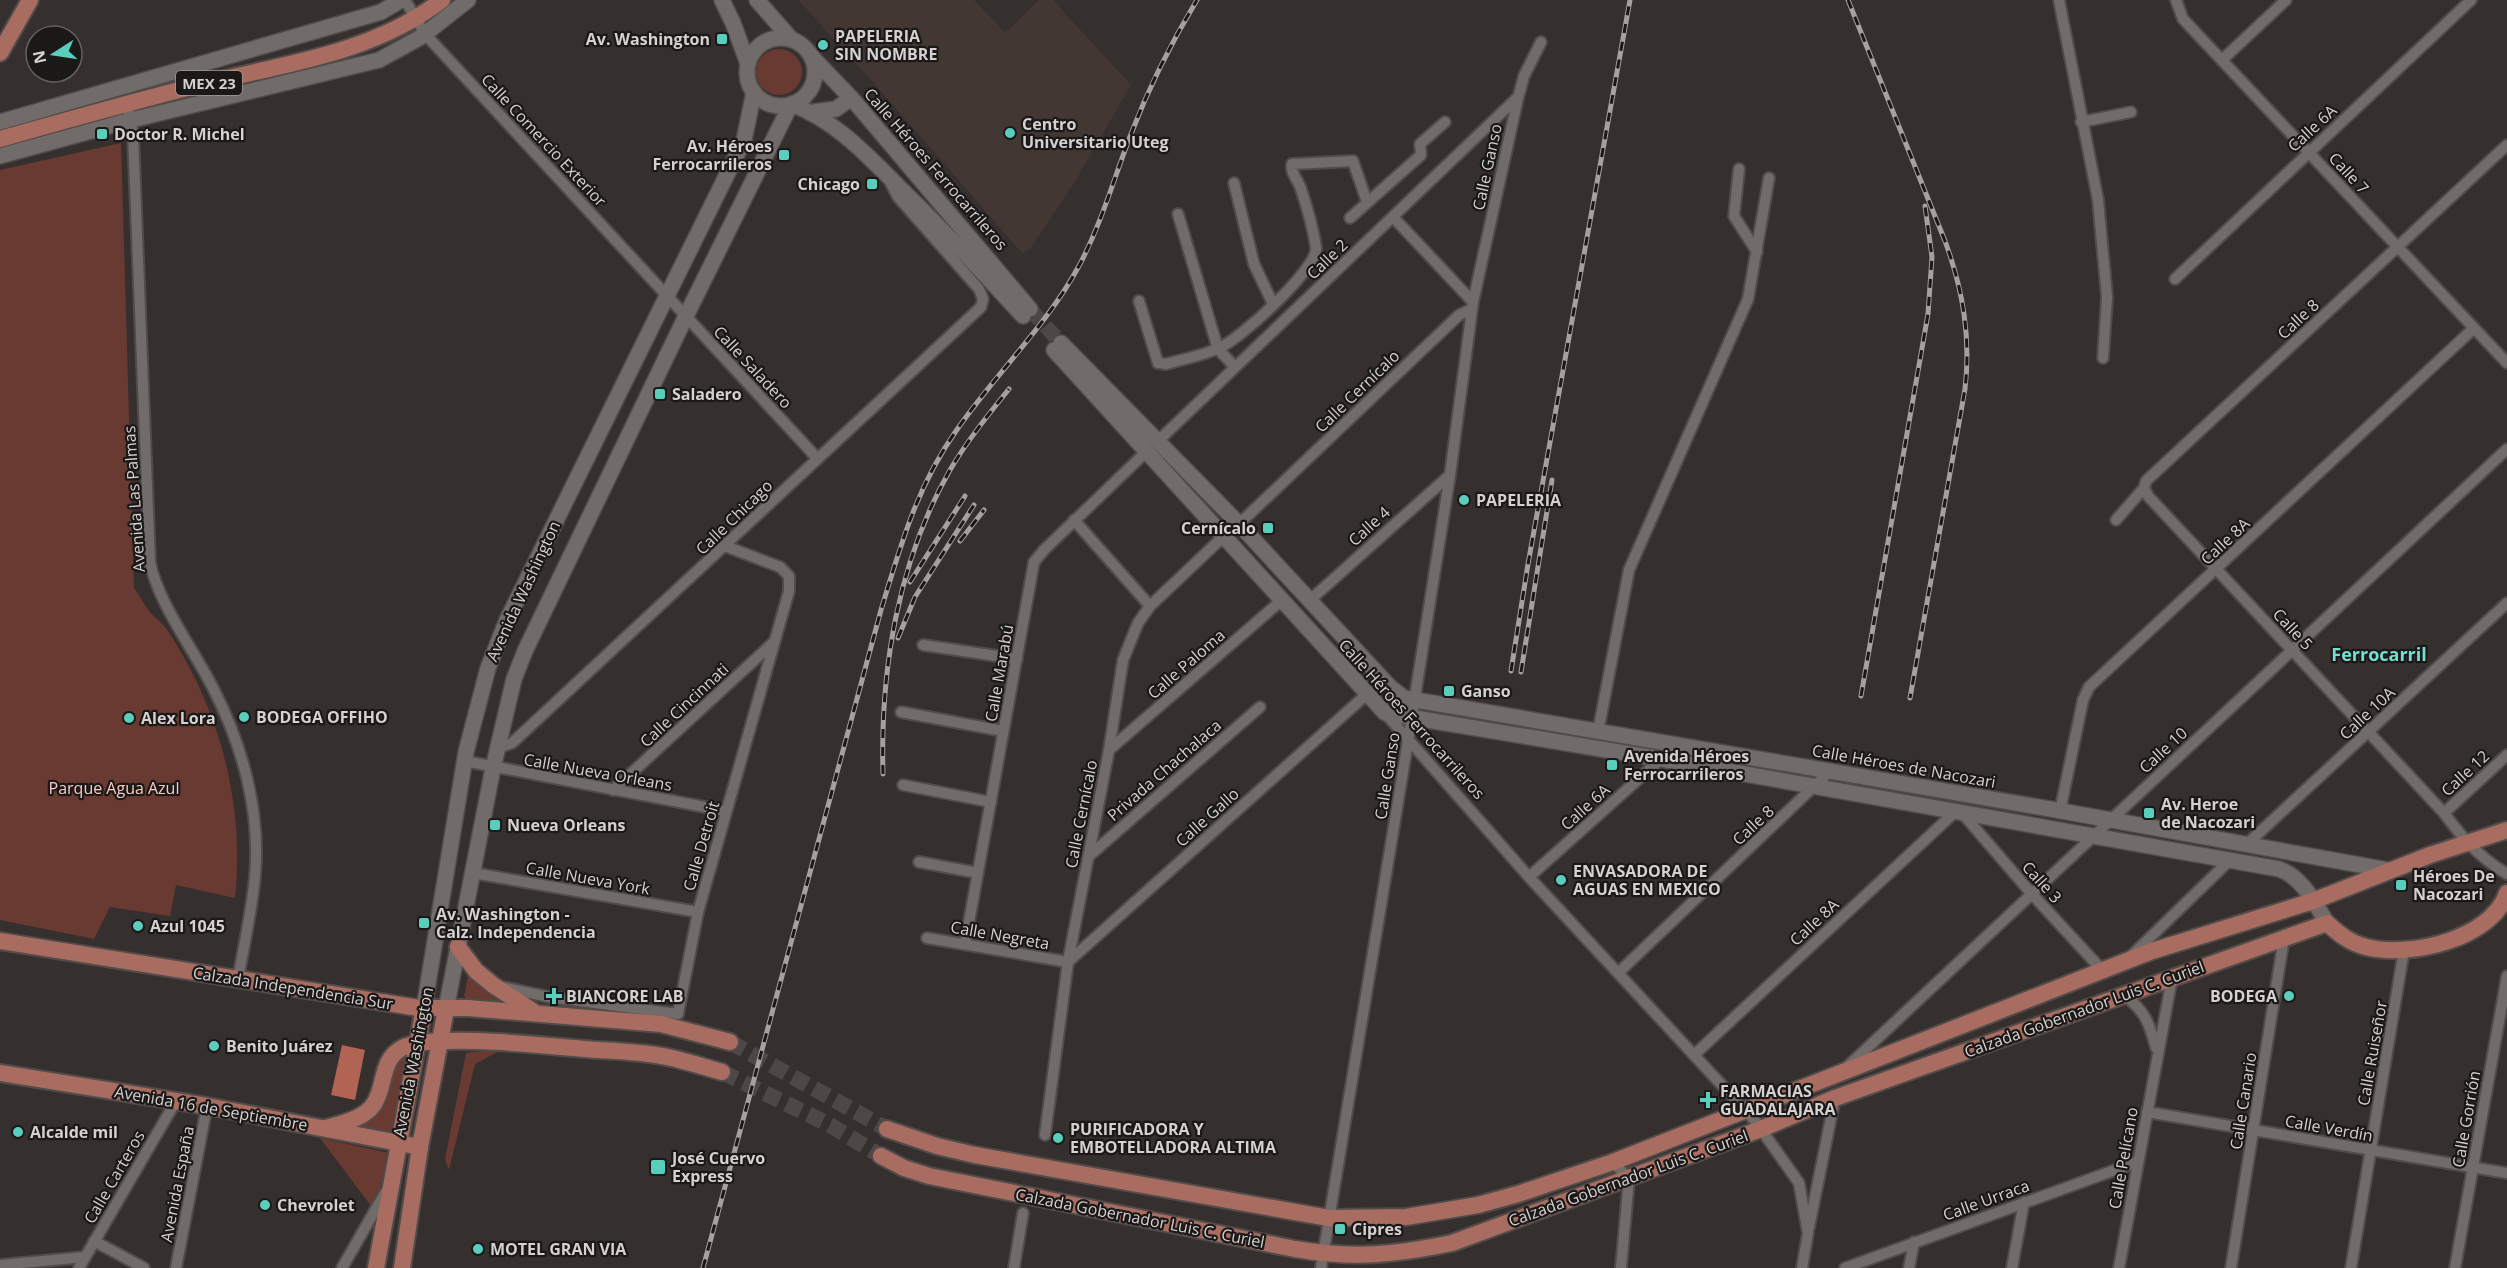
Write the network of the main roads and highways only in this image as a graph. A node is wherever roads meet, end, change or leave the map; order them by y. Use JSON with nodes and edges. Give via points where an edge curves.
{"nodes":[{"id":1,"x":30,"y":0,"type":"edge"},
{"id":2,"x":403,"y":0,"type":"edge"},
{"id":3,"x":442,"y":0,"type":"edge"},
{"id":4,"x":468,"y":0,"type":"edge"},
{"id":5,"x":722,"y":0,"type":"edge"},
{"id":6,"x":757,"y":0,"type":"edge"},
{"id":7,"x":345,"y":22,"type":"junction"},
{"id":8,"x":307,"y":33,"type":"junction"},
{"id":9,"x":791,"y":39,"type":"junction"},
{"id":10,"x":355,"y":47,"type":"junction"},
{"id":11,"x":0,"y":53,"type":"edge"},
{"id":12,"x":811,"y":56,"type":"junction"},
{"id":13,"x":314,"y":57,"type":"junction"},
{"id":14,"x":748,"y":64,"type":"junction"},
{"id":15,"x":358,"y":65,"type":"junction"},
{"id":16,"x":175,"y":70,"type":"junction"},
{"id":17,"x":318,"y":74,"type":"junction"},
{"id":18,"x":181,"y":90,"type":"junction"},
{"id":19,"x":754,"y":92,"type":"junction"},
{"id":20,"x":851,"y":98,"type":"junction"},
{"id":21,"x":791,"y":104,"type":"junction"},
{"id":22,"x":813,"y":112,"type":"junction"},
{"id":23,"x":0,"y":122,"type":"edge"},
{"id":24,"x":0,"y":139,"type":"edge"},
{"id":25,"x":0,"y":156,"type":"edge"},
{"id":26,"x":1057,"y":346,"type":"tunnel mouth"},
{"id":27,"x":1152,"y":446,"type":"junction"},
{"id":28,"x":1414,"y":701,"type":"joint"},
{"id":29,"x":2507,"y":830,"type":"edge"},
{"id":30,"x":2388,"y":870,"type":"junction"},
{"id":31,"x":2506,"y":899,"type":"edge"},
{"id":32,"x":2313,"y":901,"type":"junction"},
{"id":33,"x":2327,"y":923,"type":"junction"},
{"id":34,"x":0,"y":940,"type":"edge"},
{"id":35,"x":458,"y":947,"type":"junction"},
{"id":36,"x":424,"y":1008,"type":"junction"},
{"id":37,"x":447,"y":1009,"type":"junction"},
{"id":38,"x":534,"y":1013,"type":"junction"},
{"id":39,"x":441,"y":1041,"type":"junction"},
{"id":40,"x":730,"y":1042,"type":"tunnel mouth"},
{"id":41,"x":418,"y":1044,"type":"junction"},
{"id":42,"x":722,"y":1072,"type":"tunnel mouth"},
{"id":43,"x":0,"y":1073,"type":"edge"},
{"id":44,"x":326,"y":1128,"type":"junction"},
{"id":45,"x":887,"y":1129,"type":"tunnel mouth"},
{"id":46,"x":398,"y":1142,"type":"junction"},
{"id":47,"x":420,"y":1147,"type":"junction"},
{"id":48,"x":881,"y":1156,"type":"tunnel mouth"},
{"id":49,"x":1323,"y":1261,"type":"edge"},
{"id":50,"x":376,"y":1268,"type":"edge"},
{"id":51,"x":402,"y":1268,"type":"edge"}],
"edges":[{"from":1,"to":11,"type":"main road"},
{"from":2,"to":7,"type":"main road","via":[[381,12]]},
{"from":3,"to":10,"type":"main road","number":"MEX 23","via":[[415,20]]},
{"from":4,"to":15,"type":"main road","via":[[425,34],[378,60]]},
{"from":5,"to":14,"type":"main road"},
{"from":6,"to":9,"type":"main road"},
{"from":7,"to":8,"type":"main road"},
{"from":7,"to":10,"type":"main road"},
{"from":8,"to":13,"type":"main road"},
{"from":8,"to":16,"type":"main road"},
{"from":9,"to":12,"type":"main road"},
{"from":9,"to":14,"type":"main road","via":[[769,40],[752,54]]},
{"from":10,"to":13,"type":"main road","number":"MEX 23"},
{"from":10,"to":15,"type":"main road"},
{"from":12,"to":20,"type":"main road","name":"Calle Héroes Ferrocarrileros"},
{"from":12,"to":21,"type":"main road","via":[[815,75],[812,85]]},
{"from":13,"to":17,"type":"main road"},
{"from":13,"to":18,"type":"main road","number":"MEX 23"},
{"from":14,"to":19,"type":"main road","via":[[749,83]]},
{"from":15,"to":17,"type":"main road"},
{"from":16,"to":18,"type":"main road"},
{"from":16,"to":23,"type":"main road"},
{"from":17,"to":25,"type":"main road"},
{"from":18,"to":24,"type":"main road","number":"MEX 23"},
{"from":19,"to":21,"type":"main road","via":[[770,104]]},
{"from":19,"to":36,"type":"main road","name":"Avenida Washington","via":[[744,140],[507,620],[488,668],[465,761]]},
{"from":20,"to":22,"type":"main road","via":[[836,109]]},
{"from":20,"to":22,"type":"main road","name":"Calle Héroes Ferrocarrileros","via":[[1026,312],[884,172]]},
{"from":21,"to":22,"type":"main road","name":"Calle Héroes Ferrocarrileros"},
{"from":21,"to":35,"type":"main road","name":"Avenida Washington","via":[[525,651],[514,679],[493,768]]},
{"from":26,"to":27,"type":"main road","name":"Calle Héroes Ferrocarrileros"},
{"from":27,"to":28,"type":"main road","name":"Calle Héroes Ferrocarrileros","via":[[1239,524],[1391,688]]},
{"from":27,"to":32,"type":"main road","name":"Calle Héroes Ferrocarrileros","via":[[1224,536],[1385,714],[2230,860],[2287,872]]},
{"from":28,"to":30,"type":"main road","name":"Calle Héroes de Nacozari"},
{"from":29,"to":30,"type":"main road","name":"Calzada Gobernador Luis C. Curiel"},
{"from":30,"to":32,"type":"main road","name":"Calzada Gobernador Luis C. Curiel"},
{"from":31,"to":33,"type":"main road","via":[[2492,915],[2457,937],[2420,949],[2364,946],[2348,940]]},
{"from":32,"to":33,"type":"main road"},
{"from":32,"to":45,"type":"main road","name":"Calzada Gobernador Luis C. Curiel","via":[[2102,970],[1612,1162],[1478,1205],[1406,1217],[1329,1218],[975,1155]]},
{"from":33,"to":49,"type":"main road","name":"Calzada Gobernador Luis C. Curiel","via":[[1835,1098],[1452,1243],[1403,1253]]},
{"from":34,"to":36,"type":"main road","name":"Calzada Independencia Sur"},
{"from":35,"to":37,"type":"main road","name":"Avenida Washington"},
{"from":35,"to":38,"type":"main road","via":[[476,971]]},
{"from":36,"to":37,"type":"main road","name":"Calzada Independencia Sur"},
{"from":36,"to":41,"type":"main road","name":"Avenida Washington"},
{"from":37,"to":38,"type":"main road","name":"Calzada Independencia Sur"},
{"from":37,"to":39,"type":"main road","name":"Avenida Washington"},
{"from":38,"to":40,"type":"main road","name":"Calzada Independencia Sur","via":[[661,1024]]},
{"from":39,"to":41,"type":"main road"},
{"from":39,"to":42,"type":"main road","via":[[656,1055]]},
{"from":39,"to":47,"type":"main road","name":"Avenida Washington"},
{"from":41,"to":44,"type":"main road","via":[[394,1053],[376,1099],[365,1113]]},
{"from":41,"to":46,"type":"main road","name":"Avenida Washington"},
{"from":43,"to":44,"type":"main road","name":"Avenida 16 de Septiembre"},
{"from":44,"to":46,"type":"main road","name":"Avenida 16 de Septiembre"},
{"from":46,"to":47,"type":"main road","name":"Avenida 16 de Septiembre"},
{"from":46,"to":50,"type":"main road","name":"Avenida Washington"},
{"from":47,"to":51,"type":"main road","name":"Avenida Washington"},
{"from":48,"to":49,"type":"main road","name":"Calzada Gobernador Luis C. Curiel","via":[[929,1176]]}]}
